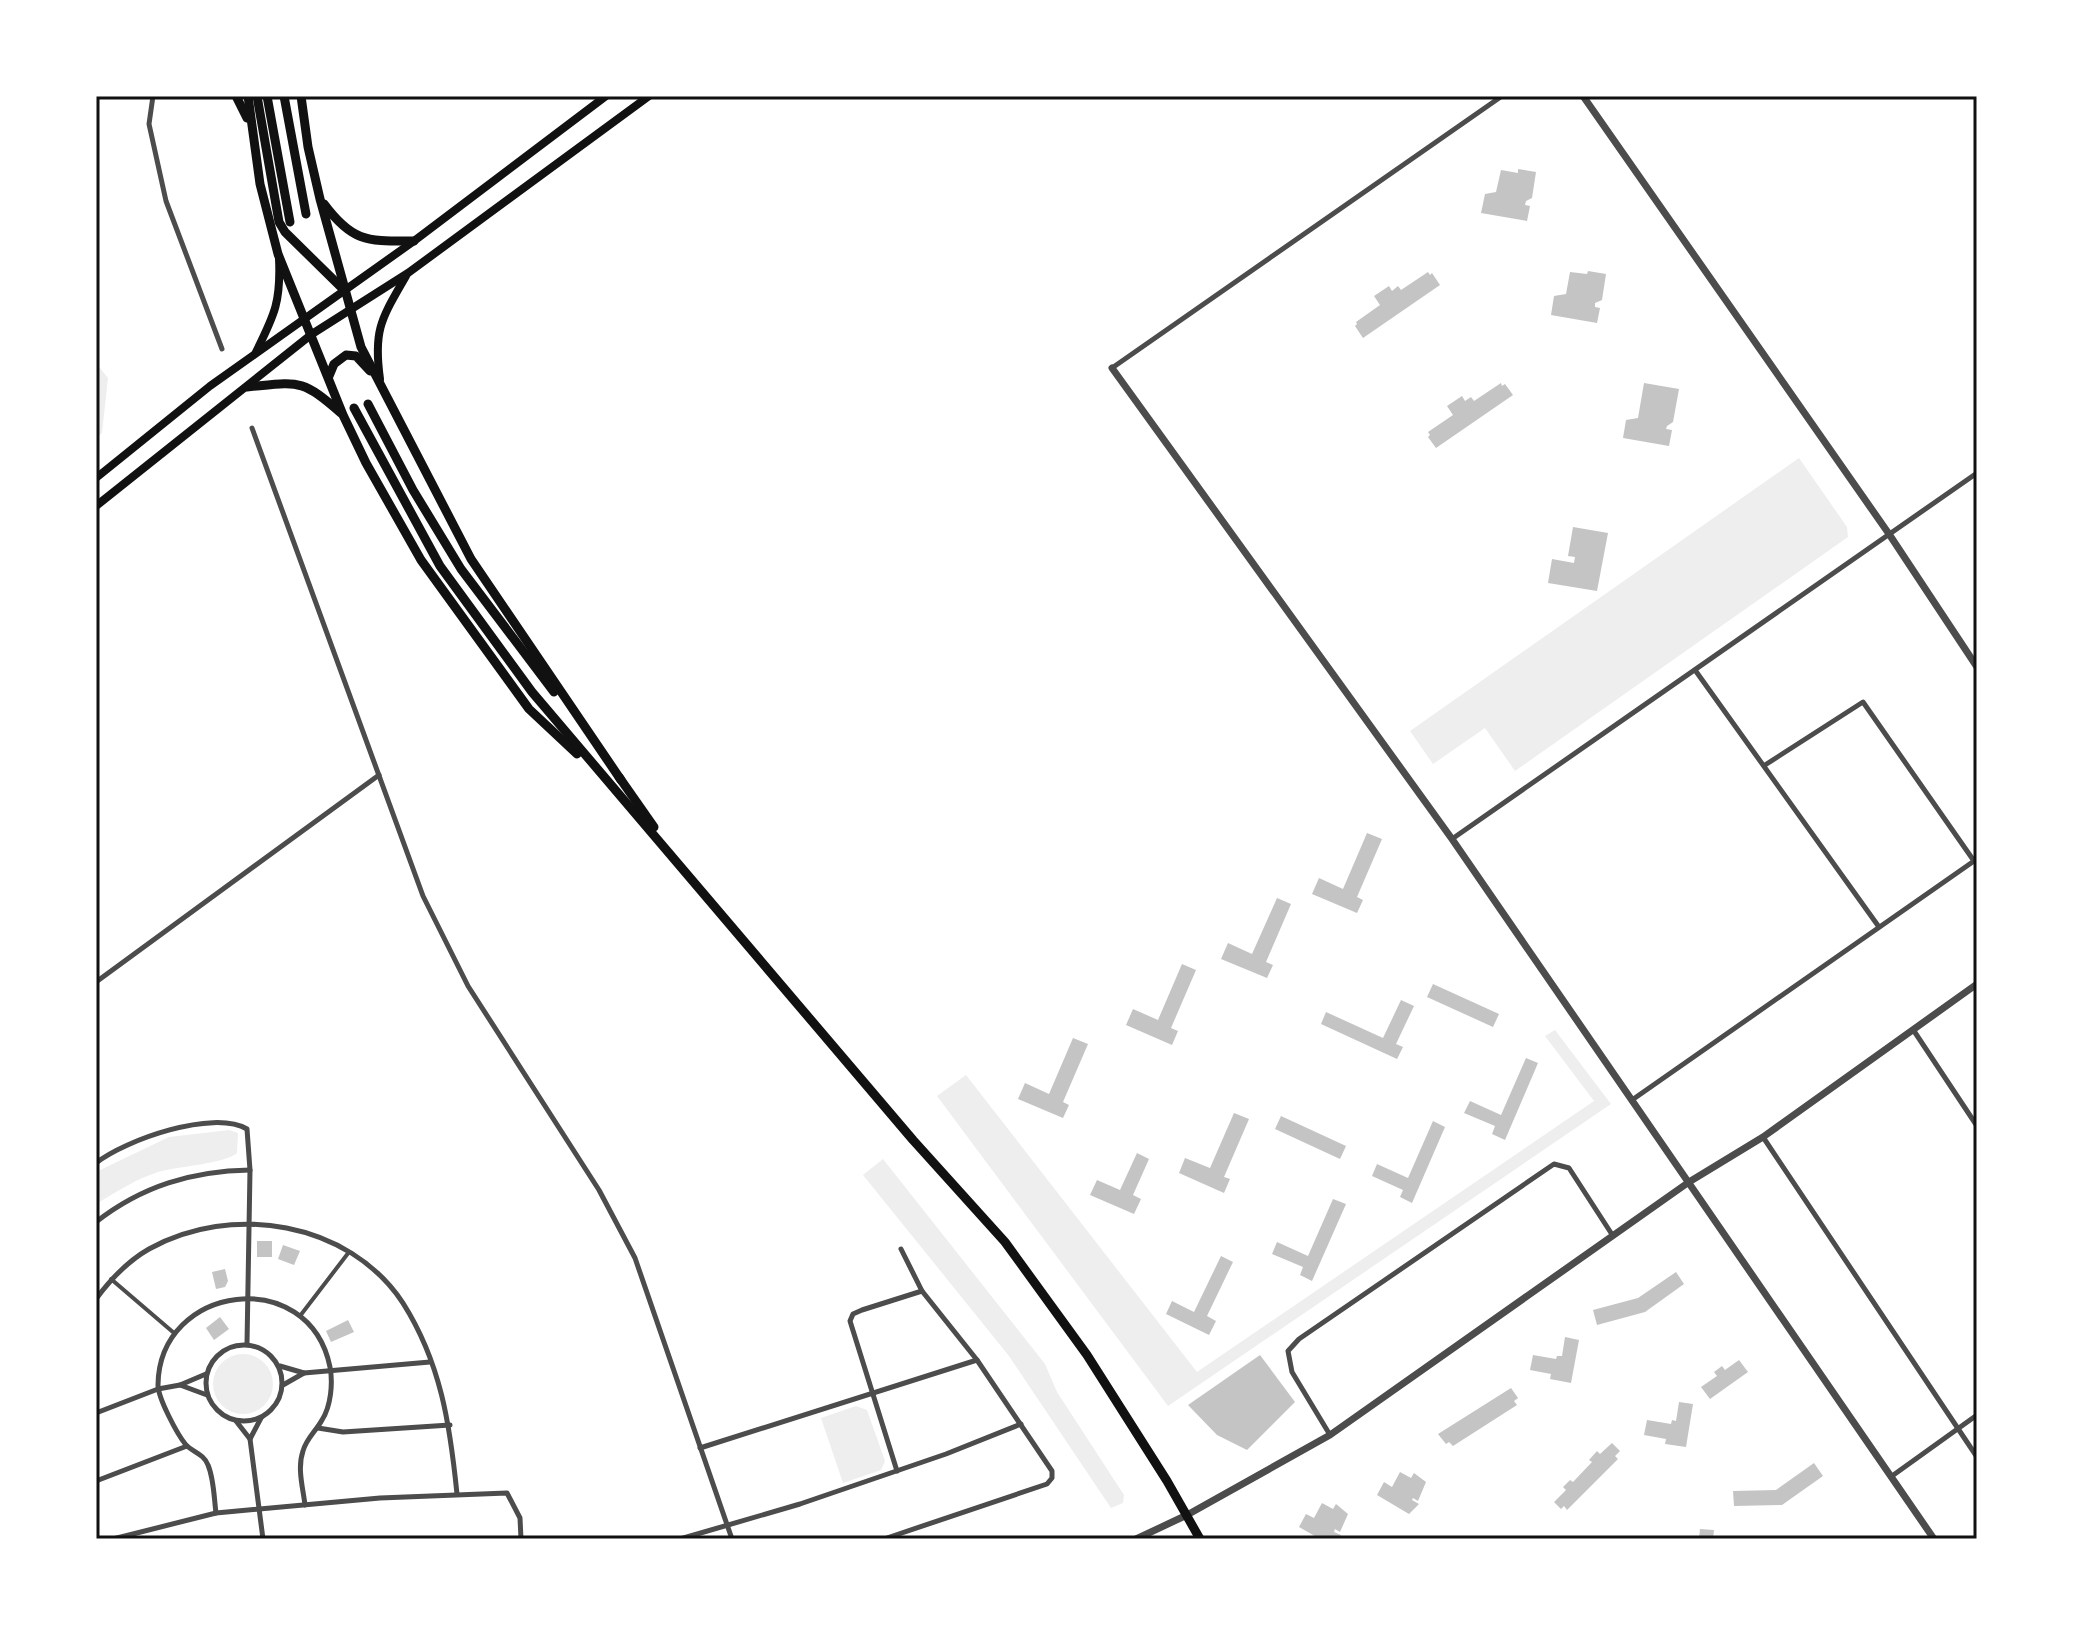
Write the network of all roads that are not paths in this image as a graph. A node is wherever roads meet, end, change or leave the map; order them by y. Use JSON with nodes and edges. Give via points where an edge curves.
{"nodes":[{"id":1,"x":153,"y":96,"type":"edge"},
{"id":2,"x":236,"y":96,"type":"edge"},
{"id":3,"x":248,"y":96,"type":"edge"},
{"id":4,"x":257,"y":96,"type":"edge"},
{"id":5,"x":267,"y":96,"type":"edge"},
{"id":6,"x":284,"y":96,"type":"edge"},
{"id":7,"x":301,"y":96,"type":"edge"},
{"id":8,"x":606,"y":96,"type":"edge"},
{"id":9,"x":649,"y":96,"type":"edge"},
{"id":10,"x":1502,"y":96,"type":"edge"},
{"id":11,"x":1583,"y":96,"type":"edge"},
{"id":12,"x":251,"y":126,"type":"junction"},
{"id":13,"x":320,"y":199,"type":"junction"},
{"id":14,"x":306,"y":214,"type":"dead end"},
{"id":15,"x":290,"y":222,"type":"dead end"},
{"id":16,"x":414,"y":241,"type":"junction"},
{"id":17,"x":278,"y":254,"type":"junction"},
{"id":18,"x":408,"y":273,"type":"junction"},
{"id":19,"x":345,"y":291,"type":"junction"},
{"id":20,"x":351,"y":309,"type":"junction"},
{"id":21,"x":305,"y":318,"type":"junction"},
{"id":22,"x":312,"y":334,"type":"junction"},
{"id":23,"x":222,"y":349,"type":"dead end"},
{"id":24,"x":255,"y":354,"type":"junction"},
{"id":25,"x":1112,"y":368,"type":"joint"},
{"id":26,"x":329,"y":376,"type":"junction"},
{"id":27,"x":380,"y":381,"type":"junction"},
{"id":28,"x":247,"y":387,"type":"junction"},
{"id":29,"x":368,"y":404,"type":"dead end"},
{"id":30,"x":354,"y":408,"type":"dead end"},
{"id":31,"x":343,"y":415,"type":"junction"},
{"id":32,"x":252,"y":428,"type":"dead end"},
{"id":33,"x":1977,"y":473,"type":"edge"},
{"id":34,"x":96,"y":478,"type":"edge"},
{"id":35,"x":96,"y":506,"type":"edge"},
{"id":36,"x":1889,"y":534,"type":"junction"},
{"id":37,"x":1977,"y":667,"type":"edge"},
{"id":38,"x":1695,"y":670,"type":"junction"},
{"id":39,"x":1765,"y":765,"type":"junction"},
{"id":40,"x":379,"y":775,"type":"junction"},
{"id":41,"x":621,"y":780,"type":"junction"},
{"id":42,"x":609,"y":784,"type":"junction"},
{"id":43,"x":1452,"y":839,"type":"junction"},
{"id":44,"x":681,"y":866,"type":"junction"},
{"id":45,"x":1879,"y":927,"type":"junction"},
{"id":46,"x":96,"y":982,"type":"edge"},
{"id":47,"x":1977,"y":984,"type":"edge"},
{"id":48,"x":1914,"y":1031,"type":"junction"},
{"id":49,"x":1632,"y":1100,"type":"junction"},
{"id":50,"x":1977,"y":1126,"type":"edge"},
{"id":51,"x":1763,"y":1137,"type":"junction"},
{"id":52,"x":96,"y":1163,"type":"edge"},
{"id":53,"x":250,"y":1170,"type":"junction"},
{"id":54,"x":1689,"y":1182,"type":"junction"},
{"id":55,"x":96,"y":1222,"type":"edge"},
{"id":56,"x":250,"y":1223,"type":"junction"},
{"id":57,"x":1613,"y":1236,"type":"junction"},
{"id":58,"x":901,"y":1249,"type":"dead end"},
{"id":59,"x":349,"y":1252,"type":"junction"},
{"id":60,"x":111,"y":1279,"type":"junction"},
{"id":61,"x":922,"y":1291,"type":"junction"},
{"id":62,"x":248,"y":1297,"type":"junction"},
{"id":63,"x":96,"y":1299,"type":"edge"},
{"id":64,"x":300,"y":1316,"type":"junction"},
{"id":65,"x":174,"y":1333,"type":"junction"},
{"id":66,"x":247,"y":1344,"type":"junction"},
{"id":67,"x":977,"y":1360,"type":"junction"},
{"id":68,"x":431,"y":1362,"type":"junction"},
{"id":69,"x":278,"y":1365,"type":"junction"},
{"id":70,"x":331,"y":1370,"type":"junction"},
{"id":71,"x":207,"y":1373,"type":"junction"},
{"id":72,"x":304,"y":1373,"type":"junction"},
{"id":73,"x":180,"y":1385,"type":"junction"},
{"id":74,"x":282,"y":1386,"type":"junction"},
{"id":75,"x":158,"y":1389,"type":"junction"},
{"id":76,"x":872,"y":1394,"type":"junction"},
{"id":77,"x":208,"y":1395,"type":"junction"},
{"id":78,"x":96,"y":1413,"type":"edge"},
{"id":79,"x":1977,"y":1415,"type":"edge"},
{"id":80,"x":262,"y":1417,"type":"junction"},
{"id":81,"x":236,"y":1420,"type":"junction"},
{"id":82,"x":1021,"y":1424,"type":"junction"},
{"id":83,"x":450,"y":1425,"type":"junction"},
{"id":84,"x":317,"y":1427,"type":"junction"},
{"id":85,"x":1957,"y":1428,"type":"junction"},
{"id":86,"x":1330,"y":1435,"type":"junction"},
{"id":87,"x":250,"y":1439,"type":"junction"},
{"id":88,"x":187,"y":1446,"type":"junction"},
{"id":89,"x":700,"y":1448,"type":"junction"},
{"id":90,"x":1977,"y":1457,"type":"edge"},
{"id":91,"x":897,"y":1471,"type":"junction"},
{"id":92,"x":1892,"y":1476,"type":"junction"},
{"id":93,"x":96,"y":1481,"type":"edge"},
{"id":94,"x":457,"y":1494,"type":"junction"},
{"id":95,"x":305,"y":1505,"type":"junction"},
{"id":96,"x":260,"y":1509,"type":"junction"},
{"id":97,"x":216,"y":1513,"type":"junction"},
{"id":98,"x":1187,"y":1515,"type":"junction"},
{"id":99,"x":728,"y":1526,"type":"junction"},
{"id":100,"x":113,"y":1539,"type":"edge"},
{"id":101,"x":263,"y":1539,"type":"edge"},
{"id":102,"x":521,"y":1539,"type":"edge"},
{"id":103,"x":680,"y":1539,"type":"edge"},
{"id":104,"x":732,"y":1539,"type":"edge"},
{"id":105,"x":884,"y":1539,"type":"edge"},
{"id":106,"x":1136,"y":1539,"type":"edge"},
{"id":107,"x":1200,"y":1539,"type":"edge"},
{"id":108,"x":1934,"y":1539,"type":"edge"}],
"edges":[{"from":1,"to":23,"type":"street","via":[[149,124],[166,201]]},
{"from":2,"to":12,"type":"main road"},
{"from":3,"to":12,"type":"main road"},
{"from":4,"to":19,"type":"main road","via":[[279,222]]},
{"from":5,"to":15,"type":"main road"},
{"from":6,"to":14,"type":"main road"},
{"from":7,"to":13,"type":"main road"},
{"from":8,"to":16,"type":"main road"},
{"from":9,"to":18,"type":"main road"},
{"from":10,"to":25,"type":"street"},
{"from":11,"to":36,"type":"street"},
{"from":12,"to":17,"type":"main road"},
{"from":13,"to":16,"type":"main road","via":[[350,233]]},
{"from":13,"to":19,"type":"main road"},
{"from":16,"to":19,"type":"main road"},
{"from":17,"to":21,"type":"main road"},
{"from":17,"to":24,"type":"main road","via":[[277,307]]},
{"from":18,"to":20,"type":"main road"},
{"from":18,"to":27,"type":"main road","via":[[379,326]]},
{"from":19,"to":20,"type":"main road"},
{"from":19,"to":21,"type":"main road"},
{"from":20,"to":22,"type":"main road"},
{"from":20,"to":27,"type":"main road","via":[[361,347]]},
{"from":21,"to":22,"type":"main road"},
{"from":21,"to":24,"type":"main road"},
{"from":22,"to":26,"type":"main road"},
{"from":22,"to":28,"type":"main road"},
{"from":24,"to":34,"type":"main road"},
{"from":25,"to":43,"type":"street"},
{"from":26,"to":27,"type":"main road","via":[[340,358],[353,355]]},
{"from":26,"to":31,"type":"main road"},
{"from":27,"to":41,"type":"main road","via":[[471,559]]},
{"from":28,"to":31,"type":"main road","via":[[302,384]]},
{"from":28,"to":35,"type":"main road"},
{"from":29,"to":41,"type":"main road","via":[[461,569]]},
{"from":30,"to":42,"type":"main road","via":[[440,566],[532,692]]},
{"from":31,"to":42,"type":"main road","via":[[421,560],[529,709]]},
{"from":32,"to":40,"type":"street"},
{"from":33,"to":36,"type":"street"},
{"from":36,"to":37,"type":"street"},
{"from":36,"to":38,"type":"street"},
{"from":38,"to":39,"type":"street"},
{"from":38,"to":43,"type":"street"},
{"from":39,"to":45,"type":"street"},
{"from":39,"to":45,"type":"street","via":[[1863,702],[1872,714],[1974,861]]},
{"from":40,"to":46,"type":"street"},
{"from":40,"to":89,"type":"street","via":[[423,896],[453,958],[599,1190],[635,1258]]},
{"from":41,"to":44,"type":"main road"},
{"from":42,"to":44,"type":"main road"},
{"from":43,"to":49,"type":"street"},
{"from":44,"to":98,"type":"main road","via":[[1005,1242],[1087,1355]]},
{"from":45,"to":49,"type":"street"},
{"from":47,"to":48,"type":"street"},
{"from":48,"to":50,"type":"street"},
{"from":48,"to":51,"type":"street"},
{"from":49,"to":54,"type":"street"},
{"from":51,"to":54,"type":"street"},
{"from":51,"to":85,"type":"street"},
{"from":52,"to":53,"type":"street","via":[[167,1130],[227,1123],[247,1129]]},
{"from":53,"to":55,"type":"street","via":[[177,1178],[127,1199]]},
{"from":53,"to":56,"type":"street"},
{"from":54,"to":57,"type":"street"},
{"from":54,"to":92,"type":"street"},
{"from":56,"to":59,"type":"street","via":[[316,1236]]},
{"from":56,"to":60,"type":"street","via":[[178,1235],[146,1251]]},
{"from":56,"to":62,"type":"street"},
{"from":57,"to":86,"type":"street"},
{"from":57,"to":86,"type":"street","via":[[1569,1168],[1554,1164],[1299,1339],[1288,1351],[1290,1366]]},
{"from":58,"to":61,"type":"street"},
{"from":59,"to":64,"type":"street"},
{"from":59,"to":68,"type":"street","via":[[378,1273],[402,1302]]},
{"from":60,"to":63,"type":"street"},
{"from":60,"to":65,"type":"street"},
{"from":61,"to":67,"type":"street"},
{"from":61,"to":76,"type":"street","via":[[853,1314],[850,1321]]},
{"from":62,"to":64,"type":"street","via":[[271,1301]]},
{"from":62,"to":65,"type":"street","via":[[221,1301]]},
{"from":62,"to":66,"type":"street"},
{"from":64,"to":70,"type":"street","via":[[325,1349]]},
{"from":65,"to":75,"type":"street","via":[[162,1358]]},
{"from":66,"to":69,"type":"street","via":[[263,1350]]},
{"from":66,"to":71,"type":"street","via":[[226,1349]]},
{"from":67,"to":76,"type":"street"},
{"from":67,"to":82,"type":"street"},
{"from":68,"to":70,"type":"street"},
{"from":68,"to":83,"type":"street"},
{"from":69,"to":72,"type":"street"},
{"from":69,"to":74,"type":"street"},
{"from":70,"to":72,"type":"street"},
{"from":70,"to":84,"type":"street","via":[[331,1393]]},
{"from":71,"to":73,"type":"street"},
{"from":71,"to":77,"type":"street"},
{"from":72,"to":74,"type":"street"},
{"from":73,"to":75,"type":"street"},
{"from":73,"to":77,"type":"street"},
{"from":74,"to":80,"type":"street","via":[[276,1404]]},
{"from":75,"to":78,"type":"street"},
{"from":75,"to":88,"type":"street"},
{"from":76,"to":89,"type":"street"},
{"from":76,"to":91,"type":"street"},
{"from":77,"to":81,"type":"street","via":[[220,1413]]},
{"from":79,"to":85,"type":"street"},
{"from":80,"to":81,"type":"street"},
{"from":80,"to":87,"type":"street"},
{"from":81,"to":87,"type":"street"},
{"from":82,"to":91,"type":"street"},
{"from":82,"to":105,"type":"street","via":[[1052,1471],[1047,1484]]},
{"from":83,"to":84,"type":"street","via":[[343,1432]]},
{"from":83,"to":94,"type":"street"},
{"from":84,"to":95,"type":"street","via":[[300,1464]]},
{"from":85,"to":90,"type":"street"},
{"from":85,"to":92,"type":"street"},
{"from":86,"to":98,"type":"street"},
{"from":87,"to":96,"type":"street"},
{"from":88,"to":93,"type":"street"},
{"from":88,"to":97,"type":"street","via":[[208,1464]]},
{"from":89,"to":99,"type":"street"},
{"from":91,"to":99,"type":"street"},
{"from":92,"to":108,"type":"street"},
{"from":94,"to":95,"type":"street"},
{"from":94,"to":102,"type":"street","via":[[507,1493],[520,1518]]},
{"from":95,"to":96,"type":"street"},
{"from":96,"to":97,"type":"street"},
{"from":96,"to":101,"type":"street"},
{"from":97,"to":100,"type":"street"},
{"from":98,"to":106,"type":"street"},
{"from":98,"to":107,"type":"main road"},
{"from":99,"to":103,"type":"street"},
{"from":99,"to":104,"type":"street"}]}
